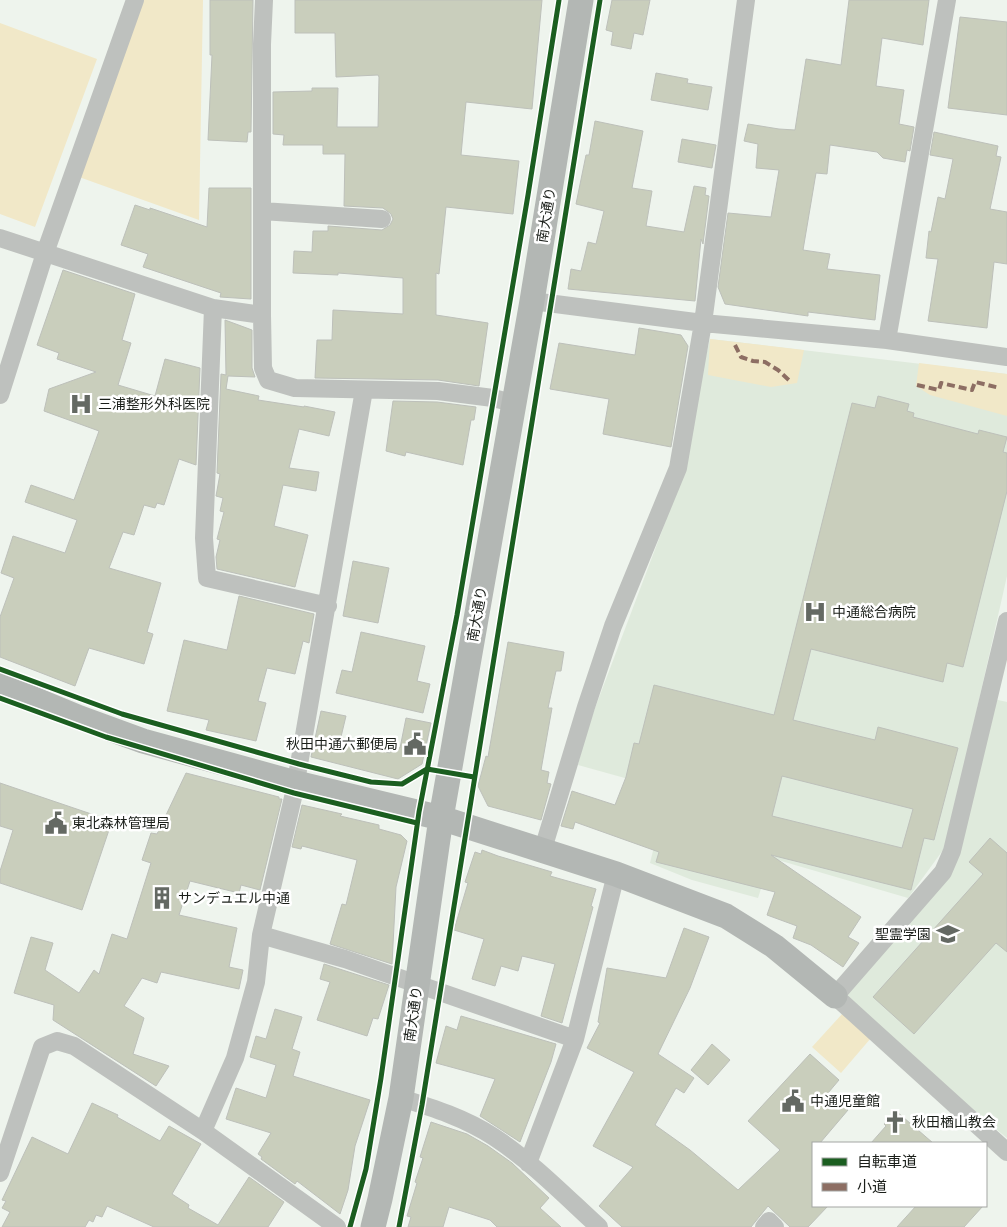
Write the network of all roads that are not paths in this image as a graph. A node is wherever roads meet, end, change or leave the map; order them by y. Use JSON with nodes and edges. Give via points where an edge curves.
{"nodes":[{"id":1,"x":134,"y":0,"type":"edge"},
{"id":2,"x":264,"y":0,"type":"edge"},
{"id":3,"x":581,"y":0,"type":"edge"},
{"id":4,"x":746,"y":0,"type":"edge"},
{"id":5,"x":947,"y":0,"type":"edge"},
{"id":6,"x":262,"y":211,"type":"junction"},
{"id":7,"x":382,"y":219,"type":"dead end"},
{"id":8,"x":0,"y":238,"type":"edge"},
{"id":9,"x":45,"y":253,"type":"junction"},
{"id":10,"x":532,"y":301,"type":"junction"},
{"id":11,"x":213,"y":308,"type":"junction"},
{"id":12,"x":262,"y":315,"type":"junction"},
{"id":13,"x":703,"y":323,"type":"junction"},
{"id":14,"x":887,"y":340,"type":"junction"},
{"id":15,"x":1007,"y":357,"type":"edge"},
{"id":16,"x":364,"y":390,"type":"junction"},
{"id":17,"x":0,"y":395,"type":"edge"},
{"id":18,"x":514,"y":403,"type":"junction"},
{"id":19,"x":328,"y":606,"type":"junction"},
{"id":20,"x":1007,"y":621,"type":"edge"},
{"id":21,"x":0,"y":685,"type":"edge"},
{"id":22,"x":296,"y":783,"type":"junction"},
{"id":23,"x":441,"y":818,"type":"junction"},
{"id":24,"x":543,"y":850,"type":"junction"},
{"id":25,"x":616,"y":874,"type":"junction"},
{"id":26,"x":261,"y":935,"type":"junction"},
{"id":27,"x":417,"y":984,"type":"junction"},
{"id":28,"x":836,"y":996,"type":"junction"},
{"id":29,"x":575,"y":1039,"type":"junction"},
{"id":30,"x":401,"y":1098,"type":"junction"},
{"id":31,"x":203,"y":1131,"type":"junction"},
{"id":32,"x":4,"y":1151,"type":"edge"},
{"id":33,"x":1007,"y":1152,"type":"edge"},
{"id":34,"x":528,"y":1163,"type":"junction"},
{"id":35,"x":0,"y":1173,"type":"edge"},
{"id":36,"x":337,"y":1227,"type":"edge"},
{"id":37,"x":373,"y":1227,"type":"edge"},
{"id":38,"x":600,"y":1227,"type":"edge"},
{"id":39,"x":764,"y":1227,"type":"edge"},
{"id":40,"x":775,"y":1227,"type":"edge"}],
"edges":[{"from":1,"to":9,"type":"street"},
{"from":2,"to":6,"type":"street"},
{"from":3,"to":10,"type":"street","name":"南大通り"},
{"from":4,"to":13,"type":"street"},
{"from":5,"to":14,"type":"street"},
{"from":6,"to":7,"type":"street"},
{"from":6,"to":12,"type":"street"},
{"from":8,"to":9,"type":"street"},
{"from":9,"to":11,"type":"street"},
{"from":9,"to":17,"type":"street"},
{"from":10,"to":13,"type":"street"},
{"from":10,"to":18,"type":"street","name":"南大通り"},
{"from":11,"to":12,"type":"street"},
{"from":11,"to":19,"type":"street","via":[[204,538],[207,578]]},
{"from":12,"to":16,"type":"street","via":[[263,368],[268,380],[295,388]]},
{"from":13,"to":14,"type":"street"},
{"from":13,"to":24,"type":"street","via":[[678,468],[613,626]]},
{"from":14,"to":15,"type":"street"},
{"from":16,"to":18,"type":"street","via":[[438,391]]},
{"from":16,"to":19,"type":"street"},
{"from":18,"to":23,"type":"street","name":"南大通り"},
{"from":19,"to":22,"type":"street"},
{"from":20,"to":28,"type":"street","via":[[952,850],[942,872]]},
{"from":21,"to":22,"type":"street","via":[[143,741]]},
{"from":22,"to":23,"type":"street"},
{"from":22,"to":26,"type":"street"},
{"from":23,"to":24,"type":"street"},
{"from":23,"to":27,"type":"street","name":"南大通り"},
{"from":24,"to":25,"type":"street"},
{"from":25,"to":28,"type":"street","via":[[726,916],[774,946]]},
{"from":25,"to":29,"type":"street"},
{"from":26,"to":27,"type":"street"},
{"from":26,"to":31,"type":"street","via":[[256,982],[235,1058]]},
{"from":27,"to":29,"type":"street"},
{"from":27,"to":30,"type":"street","name":"南大通り"},
{"from":28,"to":33,"type":"street"},
{"from":29,"to":34,"type":"street"},
{"from":30,"to":34,"type":"street","via":[[466,1121]]},
{"from":30,"to":37,"type":"street","name":"南大通り"},
{"from":31,"to":32,"type":"street","via":[[74,1046],[57,1041],[42,1047]]},
{"from":31,"to":36,"type":"street"},
{"from":32,"to":35,"type":"street"},
{"from":34,"to":38,"type":"street"},
{"from":39,"to":40,"type":"street","via":[[769,1221]]}]}
